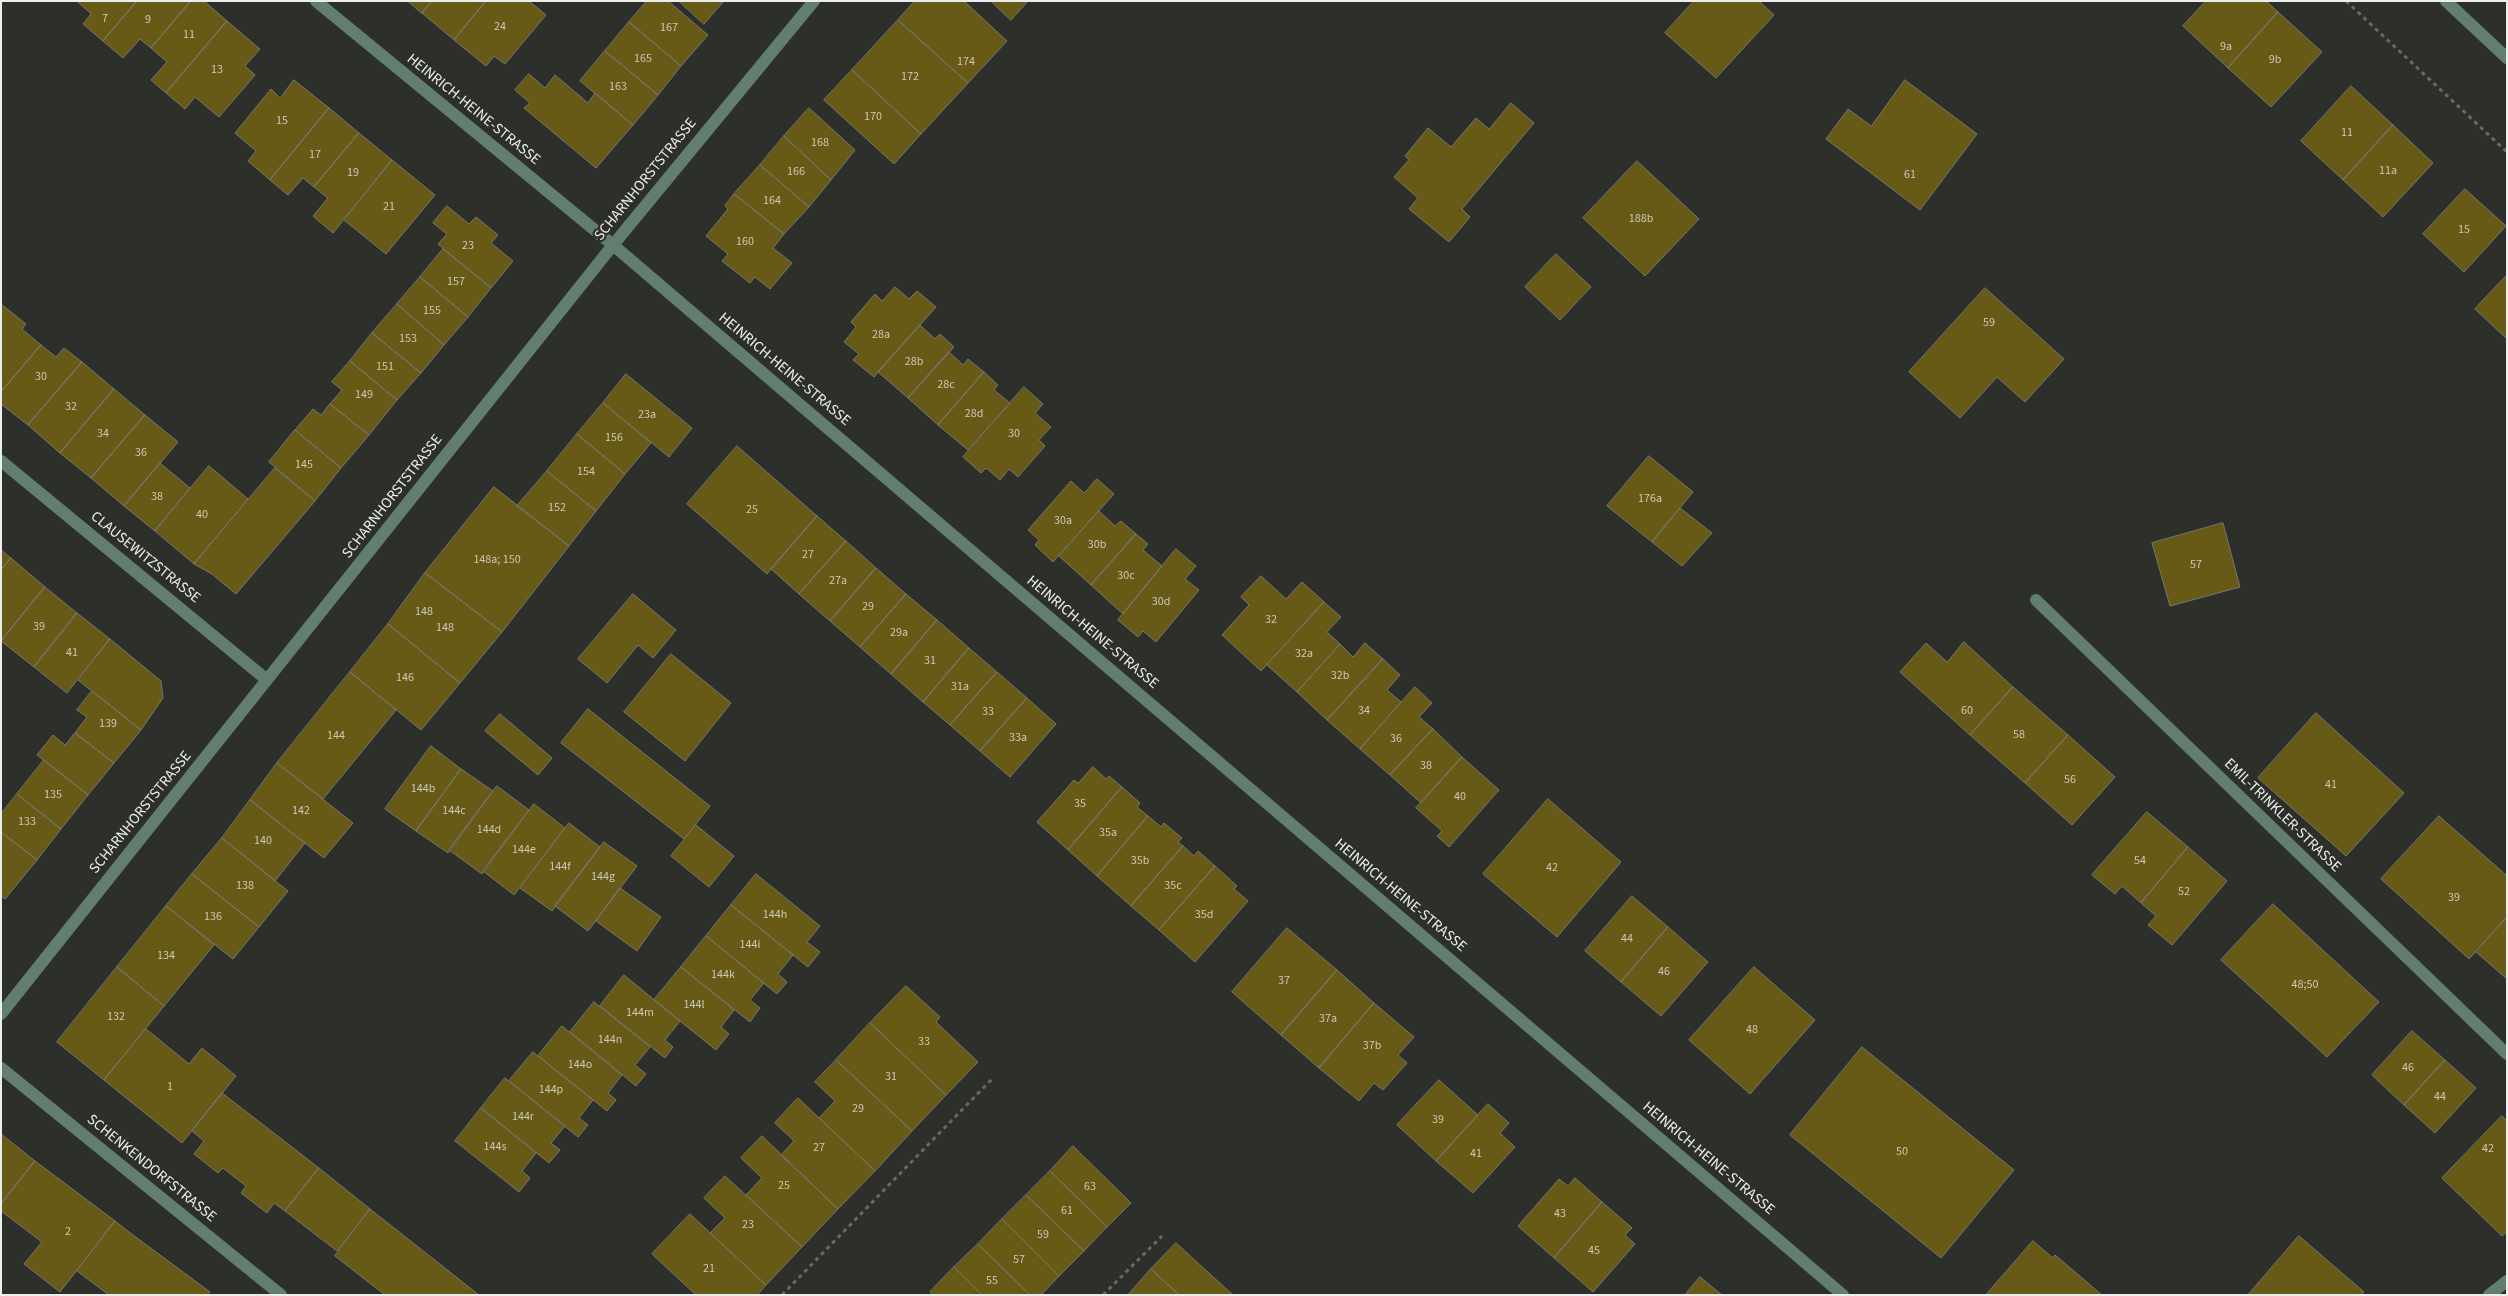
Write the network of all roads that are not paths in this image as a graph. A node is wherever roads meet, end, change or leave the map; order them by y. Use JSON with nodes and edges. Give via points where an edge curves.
{"nodes":[{"id":1,"x":316,"y":1,"type":"edge"},
{"id":2,"x":814,"y":1,"type":"edge"},
{"id":3,"x":2446,"y":1,"type":"edge"},
{"id":4,"x":2507,"y":58,"type":"edge"},
{"id":5,"x":612,"y":245,"type":"junction"},
{"id":6,"x":1,"y":461,"type":"edge"},
{"id":7,"x":2036,"y":600,"type":"dead end"},
{"id":8,"x":267,"y":680,"type":"junction"},
{"id":9,"x":1,"y":1014,"type":"edge"},
{"id":10,"x":2507,"y":1054,"type":"edge"},
{"id":11,"x":1,"y":1068,"type":"edge"},
{"id":12,"x":2507,"y":1281,"type":"edge"},
{"id":13,"x":281,"y":1295,"type":"edge"},
{"id":14,"x":1843,"y":1295,"type":"edge"},
{"id":15,"x":2489,"y":1295,"type":"edge"}],
"edges":[{"from":1,"to":5,"type":"street","name":"HEINRICH-HEINE-STRASSE"},
{"from":2,"to":5,"type":"street","name":"SCHARNHORSTSTRASSE"},
{"from":3,"to":4,"type":"street"},
{"from":5,"to":8,"type":"street","name":"SCHARNHORSTSTRASSE"},
{"from":5,"to":14,"type":"street","name":"HEINRICH-HEINE-STRASSE"},
{"from":6,"to":8,"type":"street","name":"CLAUSEWITZSTRASSE"},
{"from":7,"to":10,"type":"street","name":"EMIL-TRINKLER-STRASSE"},
{"from":8,"to":9,"type":"street","name":"SCHARNHORSTSTRASSE"},
{"from":11,"to":13,"type":"street","name":"SCHENKENDORFSTRASSE"},
{"from":12,"to":15,"type":"street"}]}
